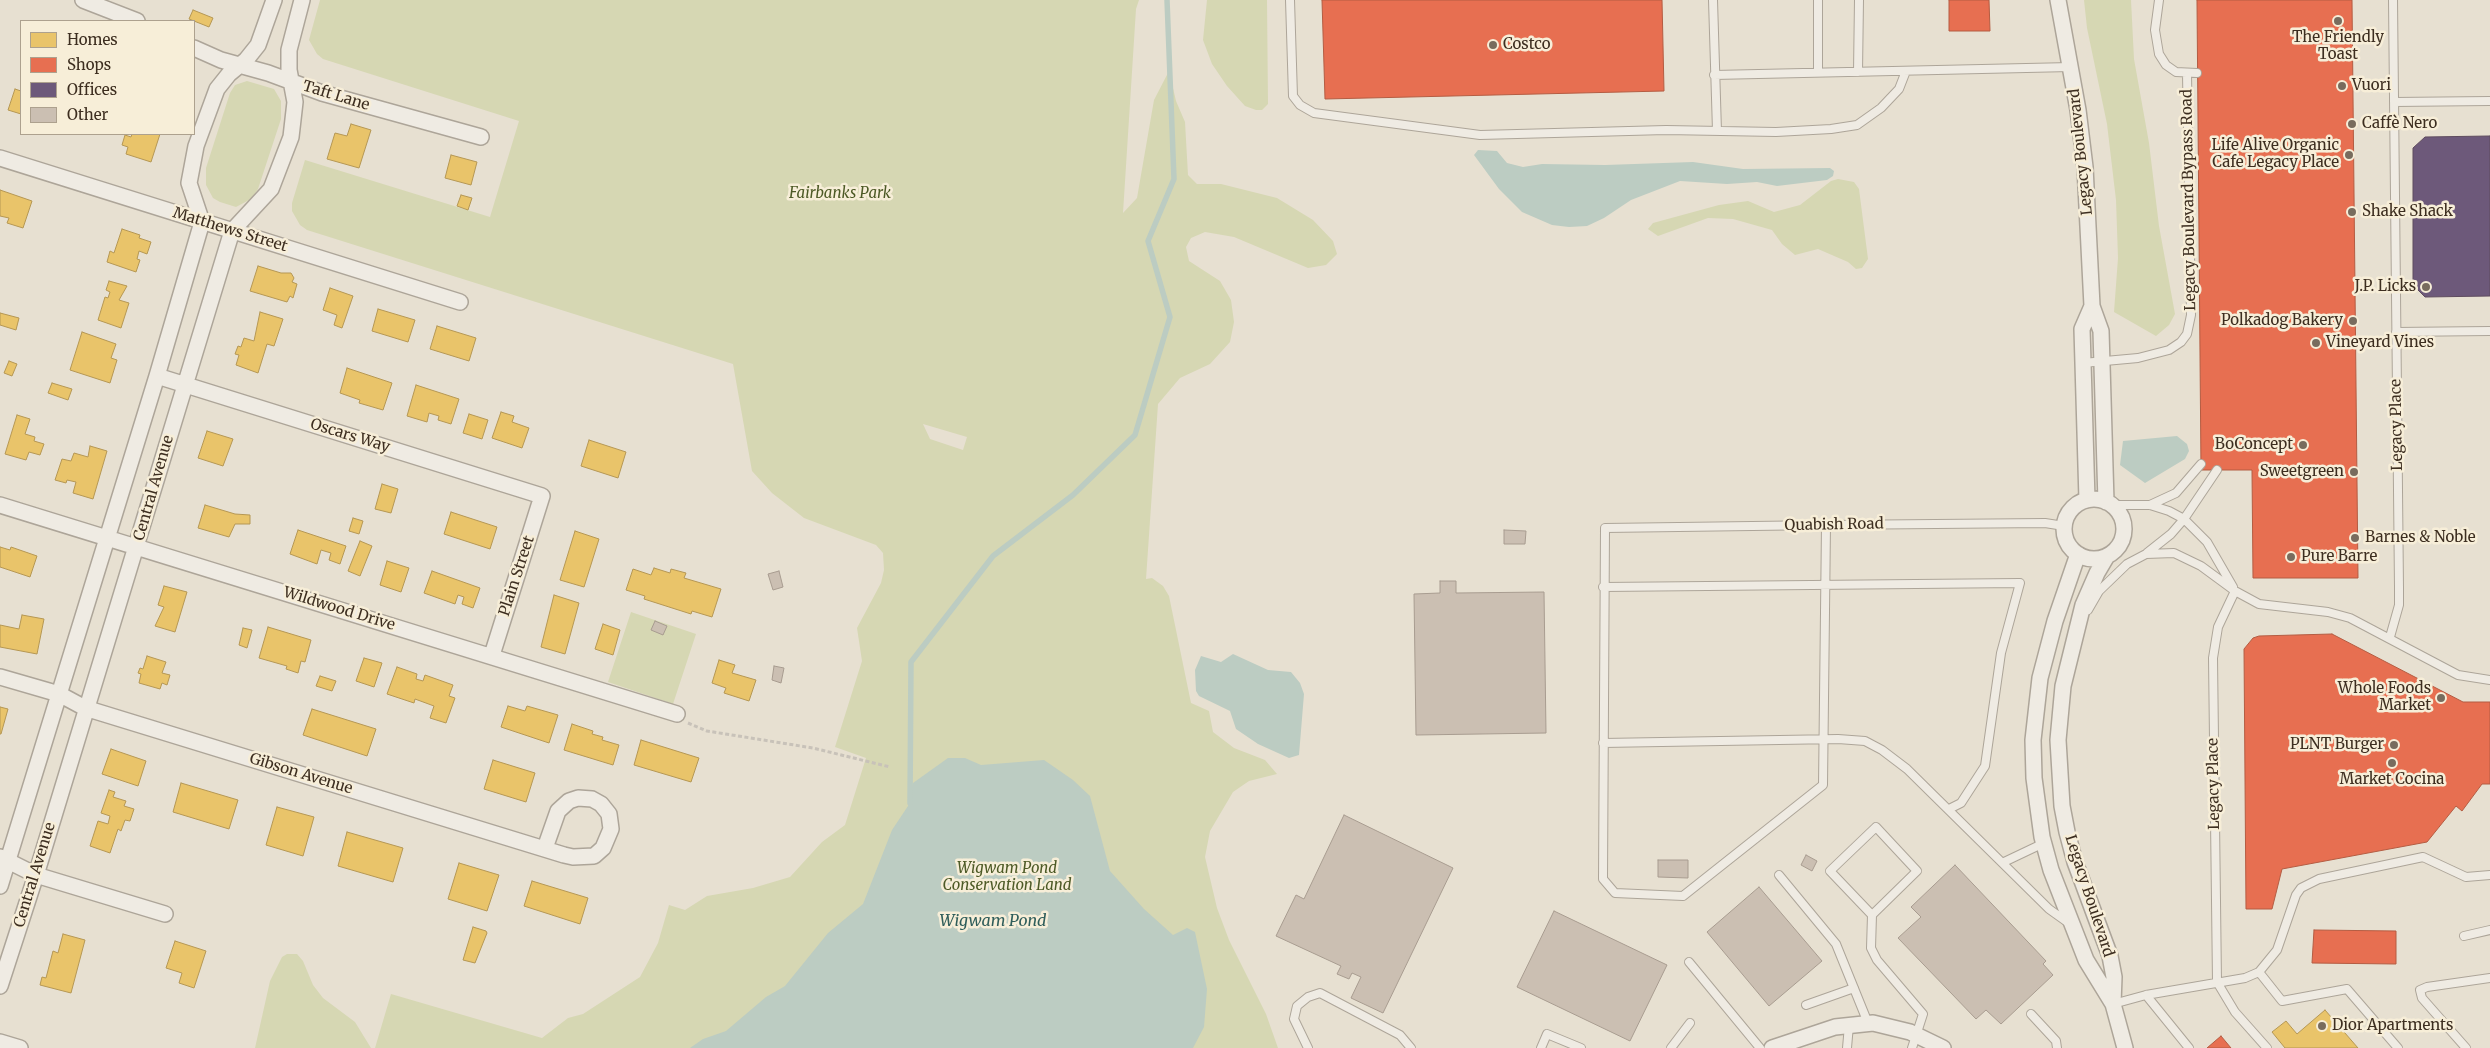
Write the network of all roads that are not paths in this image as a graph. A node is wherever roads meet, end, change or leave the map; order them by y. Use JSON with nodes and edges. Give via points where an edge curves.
{"nodes":[{"id":1,"x":83,"y":0,"type":"edge"},
{"id":2,"x":274,"y":0,"type":"edge"},
{"id":3,"x":302,"y":0,"type":"edge"},
{"id":4,"x":1290,"y":0,"type":"edge"},
{"id":5,"x":1713,"y":0,"type":"edge"},
{"id":6,"x":1818,"y":0,"type":"edge"},
{"id":7,"x":1858,"y":0,"type":"edge"},
{"id":8,"x":2058,"y":0,"type":"edge"},
{"id":9,"x":2159,"y":0,"type":"edge"},
{"id":10,"x":2393,"y":0,"type":"edge"},
{"id":11,"x":134,"y":20,"type":"edge"},
{"id":12,"x":195,"y":48,"type":"edge"},
{"id":13,"x":239,"y":66,"type":"junction"},
{"id":14,"x":2071,"y":68,"type":"junction"},
{"id":15,"x":1906,"y":71,"type":"junction"},
{"id":16,"x":1818,"y":72,"type":"junction"},
{"id":17,"x":1858,"y":72,"type":"junction"},
{"id":18,"x":2198,"y":73,"type":"dead end"},
{"id":19,"x":2187,"y":74,"type":"junction"},
{"id":20,"x":1714,"y":75,"type":"junction"},
{"id":21,"x":292,"y":82,"type":"junction"},
{"id":22,"x":2490,"y":101,"type":"edge"},
{"id":23,"x":2394,"y":102,"type":"junction"},
{"id":24,"x":1716,"y":131,"type":"junction"},
{"id":25,"x":481,"y":137,"type":"dead end"},
{"id":26,"x":0,"y":158,"type":"edge"},
{"id":27,"x":202,"y":222,"type":"junction"},
{"id":28,"x":232,"y":231,"type":"junction"},
{"id":29,"x":460,"y":302,"type":"dead end"},
{"id":30,"x":2092,"y":306,"type":"junction"},
{"id":31,"x":2490,"y":331,"type":"edge"},
{"id":32,"x":2396,"y":332,"type":"junction"},
{"id":33,"x":2103,"y":362,"type":"junction"},
{"id":34,"x":2084,"y":364,"type":"junction"},
{"id":35,"x":157,"y":376,"type":"junction"},
{"id":36,"x":184,"y":385,"type":"junction"},
{"id":37,"x":2201,"y":464,"type":"dead end"},
{"id":38,"x":2217,"y":470,"type":"dead end"},
{"id":39,"x":542,"y":496,"type":"joint"},
{"id":40,"x":2087,"y":500,"type":"junction"},
{"id":41,"x":2109,"y":503,"type":"junction"},
{"id":42,"x":0,"y":505,"type":"edge"},
{"id":43,"x":2150,"y":505,"type":"junction"},
{"id":44,"x":2184,"y":519,"type":"junction"},
{"id":45,"x":1826,"y":525,"type":"junction"},
{"id":46,"x":2064,"y":526,"type":"junction"},
{"id":47,"x":107,"y":537,"type":"junction"},
{"id":48,"x":136,"y":548,"type":"junction"},
{"id":49,"x":2078,"y":554,"type":"junction"},
{"id":50,"x":2146,"y":554,"type":"junction"},
{"id":51,"x":2107,"y":556,"type":"junction"},
{"id":52,"x":1825,"y":585,"type":"junction"},
{"id":53,"x":1603,"y":587,"type":"junction"},
{"id":54,"x":2235,"y":591,"type":"junction"},
{"id":55,"x":2075,"y":634,"type":"junction"},
{"id":56,"x":2390,"y":637,"type":"junction"},
{"id":57,"x":492,"y":655,"type":"junction"},
{"id":58,"x":0,"y":677,"type":"edge"},
{"id":59,"x":2490,"y":680,"type":"edge"},
{"id":60,"x":60,"y":694,"type":"junction"},
{"id":61,"x":86,"y":708,"type":"junction"},
{"id":62,"x":677,"y":714,"type":"road end"},
{"id":63,"x":1823,"y":740,"type":"junction"},
{"id":64,"x":1603,"y":744,"type":"junction"},
{"id":65,"x":1949,"y":809,"type":"junction"},
{"id":66,"x":2044,"y":843,"type":"junction"},
{"id":67,"x":545,"y":848,"type":"junction"},
{"id":68,"x":4,"y":859,"type":"edge"},
{"id":69,"x":2004,"y":862,"type":"junction"},
{"id":70,"x":1779,"y":874,"type":"dead end"},
{"id":71,"x":36,"y":875,"type":"junction"},
{"id":72,"x":2490,"y":876,"type":"edge"},
{"id":73,"x":0,"y":886,"type":"edge"},
{"id":74,"x":165,"y":914,"type":"dead end"},
{"id":75,"x":1872,"y":914,"type":"junction"},
{"id":76,"x":2072,"y":926,"type":"junction"},
{"id":77,"x":2490,"y":930,"type":"edge"},
{"id":78,"x":2464,"y":936,"type":"dead end"},
{"id":79,"x":1688,"y":962,"type":"dead end"},
{"id":80,"x":2259,"y":972,"type":"junction"},
{"id":81,"x":2490,"y":978,"type":"edge"},
{"id":82,"x":2216,"y":982,"type":"junction"},
{"id":83,"x":0,"y":986,"type":"edge"},
{"id":84,"x":1854,"y":988,"type":"junction"},
{"id":85,"x":2146,"y":995,"type":"junction"},
{"id":86,"x":2113,"y":1004,"type":"junction"},
{"id":87,"x":1806,"y":1005,"type":"dead end"},
{"id":88,"x":2031,"y":1014,"type":"dead end"},
{"id":89,"x":1690,"y":1023,"type":"dead end"},
{"id":90,"x":1868,"y":1023,"type":"junction"},
{"id":91,"x":1849,"y":1025,"type":"junction"},
{"id":92,"x":1914,"y":1041,"type":"edge"},
{"id":93,"x":0,"y":1042,"type":"edge"},
{"id":94,"x":20,"y":1048,"type":"edge"},
{"id":95,"x":1308,"y":1048,"type":"edge"},
{"id":96,"x":1411,"y":1048,"type":"edge"},
{"id":97,"x":1541,"y":1048,"type":"edge"},
{"id":98,"x":1581,"y":1048,"type":"edge"},
{"id":99,"x":1671,"y":1048,"type":"edge"},
{"id":100,"x":1760,"y":1048,"type":"edge"},
{"id":101,"x":1772,"y":1048,"type":"edge"},
{"id":102,"x":1847,"y":1048,"type":"edge"},
{"id":103,"x":1942,"y":1048,"type":"edge"},
{"id":104,"x":2057,"y":1048,"type":"edge"},
{"id":105,"x":2125,"y":1048,"type":"edge"},
{"id":106,"x":2188,"y":1048,"type":"edge"},
{"id":107,"x":2267,"y":1048,"type":"edge"},
{"id":108,"x":2398,"y":1048,"type":"edge"},
{"id":109,"x":2466,"y":1048,"type":"edge"}],
"edges":[{"from":1,"to":11,"type":"street"},
{"from":2,"to":13,"type":"street","via":[[258,45]]},
{"from":3,"to":21,"type":"street","name":"Central Avenue","via":[[289,50]]},
{"from":4,"to":24,"type":"lane","via":[[1293,96],[1314,113],[1480,135]]},
{"from":5,"to":20,"type":"lane"},
{"from":6,"to":16,"type":"lane"},
{"from":7,"to":17,"type":"lane"},
{"from":8,"to":14,"type":"street","name":"Legacy Boulevard"},
{"from":9,"to":19,"type":"lane","via":[[2158,54],[2176,72]]},
{"from":10,"to":23,"type":"lane","name":"Legacy Place"},
{"from":12,"to":13,"type":"street","name":"Taft Lane"},
{"from":13,"to":21,"type":"street","name":"Taft Lane"},
{"from":13,"to":27,"type":"street","via":[[217,90],[192,162],[189,183]]},
{"from":14,"to":15,"type":"lane"},
{"from":14,"to":30,"type":"street","name":"Legacy Boulevard","via":[[2085,167]]},
{"from":15,"to":17,"type":"lane"},
{"from":15,"to":24,"type":"lane","via":[[1898,89],[1881,108],[1857,125],[1776,132]]},
{"from":16,"to":17,"type":"lane"},
{"from":16,"to":20,"type":"lane"},
{"from":18,"to":19,"type":"lane"},
{"from":19,"to":33,"type":"lane","name":"Legacy Boulevard Bypass Road","via":[[2190,325],[2181,342],[2169,350]]},
{"from":20,"to":24,"type":"lane"},
{"from":21,"to":25,"type":"street","name":"Taft Lane"},
{"from":21,"to":28,"type":"street","name":"Central Avenue","via":[[295,114],[279,173],[266,198]]},
{"from":22,"to":23,"type":"lane"},
{"from":23,"to":32,"type":"lane","name":"Legacy Place"},
{"from":26,"to":27,"type":"street","name":"Matthews Street"},
{"from":27,"to":28,"type":"street","name":"Matthews Street"},
{"from":27,"to":35,"type":"street","name":"Central Avenue"},
{"from":28,"to":29,"type":"street","name":"Matthews Street"},
{"from":28,"to":36,"type":"street","name":"Central Avenue"},
{"from":30,"to":33,"type":"street","name":"Legacy Boulevard","via":[[2101,331]]},
{"from":30,"to":34,"type":"street","name":"Legacy Boulevard","via":[[2082,329]]},
{"from":31,"to":32,"type":"lane"},
{"from":32,"to":56,"type":"lane","name":"Legacy Place","via":[[2399,605]]},
{"from":33,"to":34,"type":"lane","name":"Legacy Boulevard Bypass Road"},
{"from":33,"to":41,"type":"street","name":"Legacy Boulevard"},
{"from":34,"to":40,"type":"street","name":"Legacy Boulevard"},
{"from":35,"to":36,"type":"street","name":"Oscars Way"},
{"from":35,"to":47,"type":"street","name":"Central Avenue"},
{"from":36,"to":39,"type":"street","name":"Oscars Way"},
{"from":36,"to":48,"type":"street","name":"Central Avenue"},
{"from":37,"to":43,"type":"lane","via":[[2176,493]]},
{"from":38,"to":44,"type":"lane"},
{"from":39,"to":57,"type":"street","name":"Plain Street"},
{"from":40,"to":41,"type":"street"},
{"from":40,"to":46,"type":"street","via":[[2071,509]]},
{"from":41,"to":43,"type":"lane"},
{"from":41,"to":51,"type":"street","via":[[2122,519],[2124,532],[2117,548]]},
{"from":42,"to":47,"type":"street","name":"Wildwood Drive"},
{"from":43,"to":44,"type":"lane"},
{"from":44,"to":50,"type":"lane"},
{"from":44,"to":54,"type":"lane","via":[[2207,542]]},
{"from":45,"to":46,"type":"lane","name":"Quabish Road","via":[[2045,523]]},
{"from":45,"to":52,"type":"lane"},
{"from":45,"to":53,"type":"lane","name":"Quabish Road","via":[[1605,528]]},
{"from":46,"to":49,"type":"street","via":[[2067,542]]},
{"from":47,"to":48,"type":"street","name":"Wildwood Drive"},
{"from":47,"to":60,"type":"street","name":"Central Avenue"},
{"from":48,"to":57,"type":"street","name":"Wildwood Drive"},
{"from":48,"to":61,"type":"street","name":"Central Avenue"},
{"from":49,"to":51,"type":"street","via":[[2092,559]]},
{"from":49,"to":66,"type":"street","name":"Legacy Boulevard","via":[[2046,651],[2035,707],[2034,778]]},
{"from":50,"to":54,"type":"lane","via":[[2162,552],[2186,558]]},
{"from":50,"to":55,"type":"lane","via":[[2127,564],[2099,591]]},
{"from":51,"to":55,"type":"street","name":"Legacy Boulevard","via":[[2088,591]]},
{"from":52,"to":53,"type":"lane"},
{"from":52,"to":63,"type":"lane"},
{"from":52,"to":65,"type":"lane","via":[[2020,583],[1998,669],[1985,766],[1961,803]]},
{"from":53,"to":64,"type":"lane"},
{"from":54,"to":56,"type":"lane","via":[[2259,604],[2343,616]]},
{"from":54,"to":82,"type":"lane","name":"Legacy Place","via":[[2218,626],[2213,658]]},
{"from":55,"to":86,"type":"street","name":"Legacy Boulevard","via":[[2063,686],[2058,740],[2062,806],[2075,862],[2110,956],[2114,977]]},
{"from":56,"to":59,"type":"lane","via":[[2458,675]]},
{"from":57,"to":62,"type":"street","name":"Wildwood Drive"},
{"from":58,"to":60,"type":"street","name":"Gibson Avenue"},
{"from":60,"to":61,"type":"street","name":"Gibson Avenue"},
{"from":60,"to":68,"type":"street","name":"Central Avenue"},
{"from":61,"to":67,"type":"street","name":"Gibson Avenue"},
{"from":61,"to":71,"type":"street","name":"Central Avenue"},
{"from":63,"to":64,"type":"lane"},
{"from":63,"to":64,"type":"lane","via":[[1823,785],[1683,896],[1615,893],[1603,879]]},
{"from":63,"to":65,"type":"lane","via":[[1865,742],[1882,750]]},
{"from":65,"to":69,"type":"lane"},
{"from":66,"to":69,"type":"lane"},
{"from":66,"to":76,"type":"street","name":"Legacy Boulevard"},
{"from":67,"to":67,"type":"street","name":"Gibson Avenue","via":[[581,858],[594,856],[602,848],[611,829],[609,814],[596,801],[582,798],[569,801],[561,807]]},
{"from":68,"to":71,"type":"street"},
{"from":68,"to":73,"type":"street","name":"Central Avenue"},
{"from":69,"to":76,"type":"lane","via":[[2049,909]]},
{"from":70,"to":84,"type":"lane","via":[[1836,944]]},
{"from":71,"to":74,"type":"street"},
{"from":71,"to":83,"type":"street","name":"Central Avenue"},
{"from":72,"to":80,"type":"lane","via":[[2466,877],[2422,857],[2414,857],[2320,879],[2301,888],[2292,904],[2277,950]]},
{"from":75,"to":75,"type":"lane","via":[[1917,871],[1876,828],[1830,870]]},
{"from":75,"to":92,"type":"lane","via":[[1870,948],[1876,960],[1924,1014]]},
{"from":76,"to":86,"type":"street","name":"Legacy Boulevard","via":[[2086,960]]},
{"from":77,"to":78,"type":"lane"},
{"from":79,"to":100,"type":"lane"},
{"from":80,"to":82,"type":"lane","via":[[2245,978]]},
{"from":80,"to":108,"type":"lane","via":[[2282,1001],[2347,989]]},
{"from":81,"to":109,"type":"lane","via":[[2420,990],[2422,998]]},
{"from":82,"to":85,"type":"lane"},
{"from":82,"to":107,"type":"lane","via":[[2232,1008]]},
{"from":84,"to":87,"type":"lane"},
{"from":84,"to":90,"type":"lane"},
{"from":85,"to":86,"type":"lane"},
{"from":85,"to":106,"type":"lane"},
{"from":86,"to":105,"type":"street","name":"Legacy Boulevard"},
{"from":88,"to":104,"type":"lane","via":[[2056,1041]]},
{"from":89,"to":99,"type":"lane"},
{"from":90,"to":91,"type":"street"},
{"from":90,"to":92,"type":"street","via":[[1891,1026]]},
{"from":91,"to":101,"type":"street","via":[[1807,1034]]},
{"from":91,"to":102,"type":"lane"},
{"from":92,"to":103,"type":"street"},
{"from":93,"to":94,"type":"street"},
{"from":95,"to":96,"type":"lane","via":[[1294,1019],[1297,1006],[1320,993],[1400,1035]]},
{"from":97,"to":98,"type":"lane","via":[[1547,1034]]}]}
